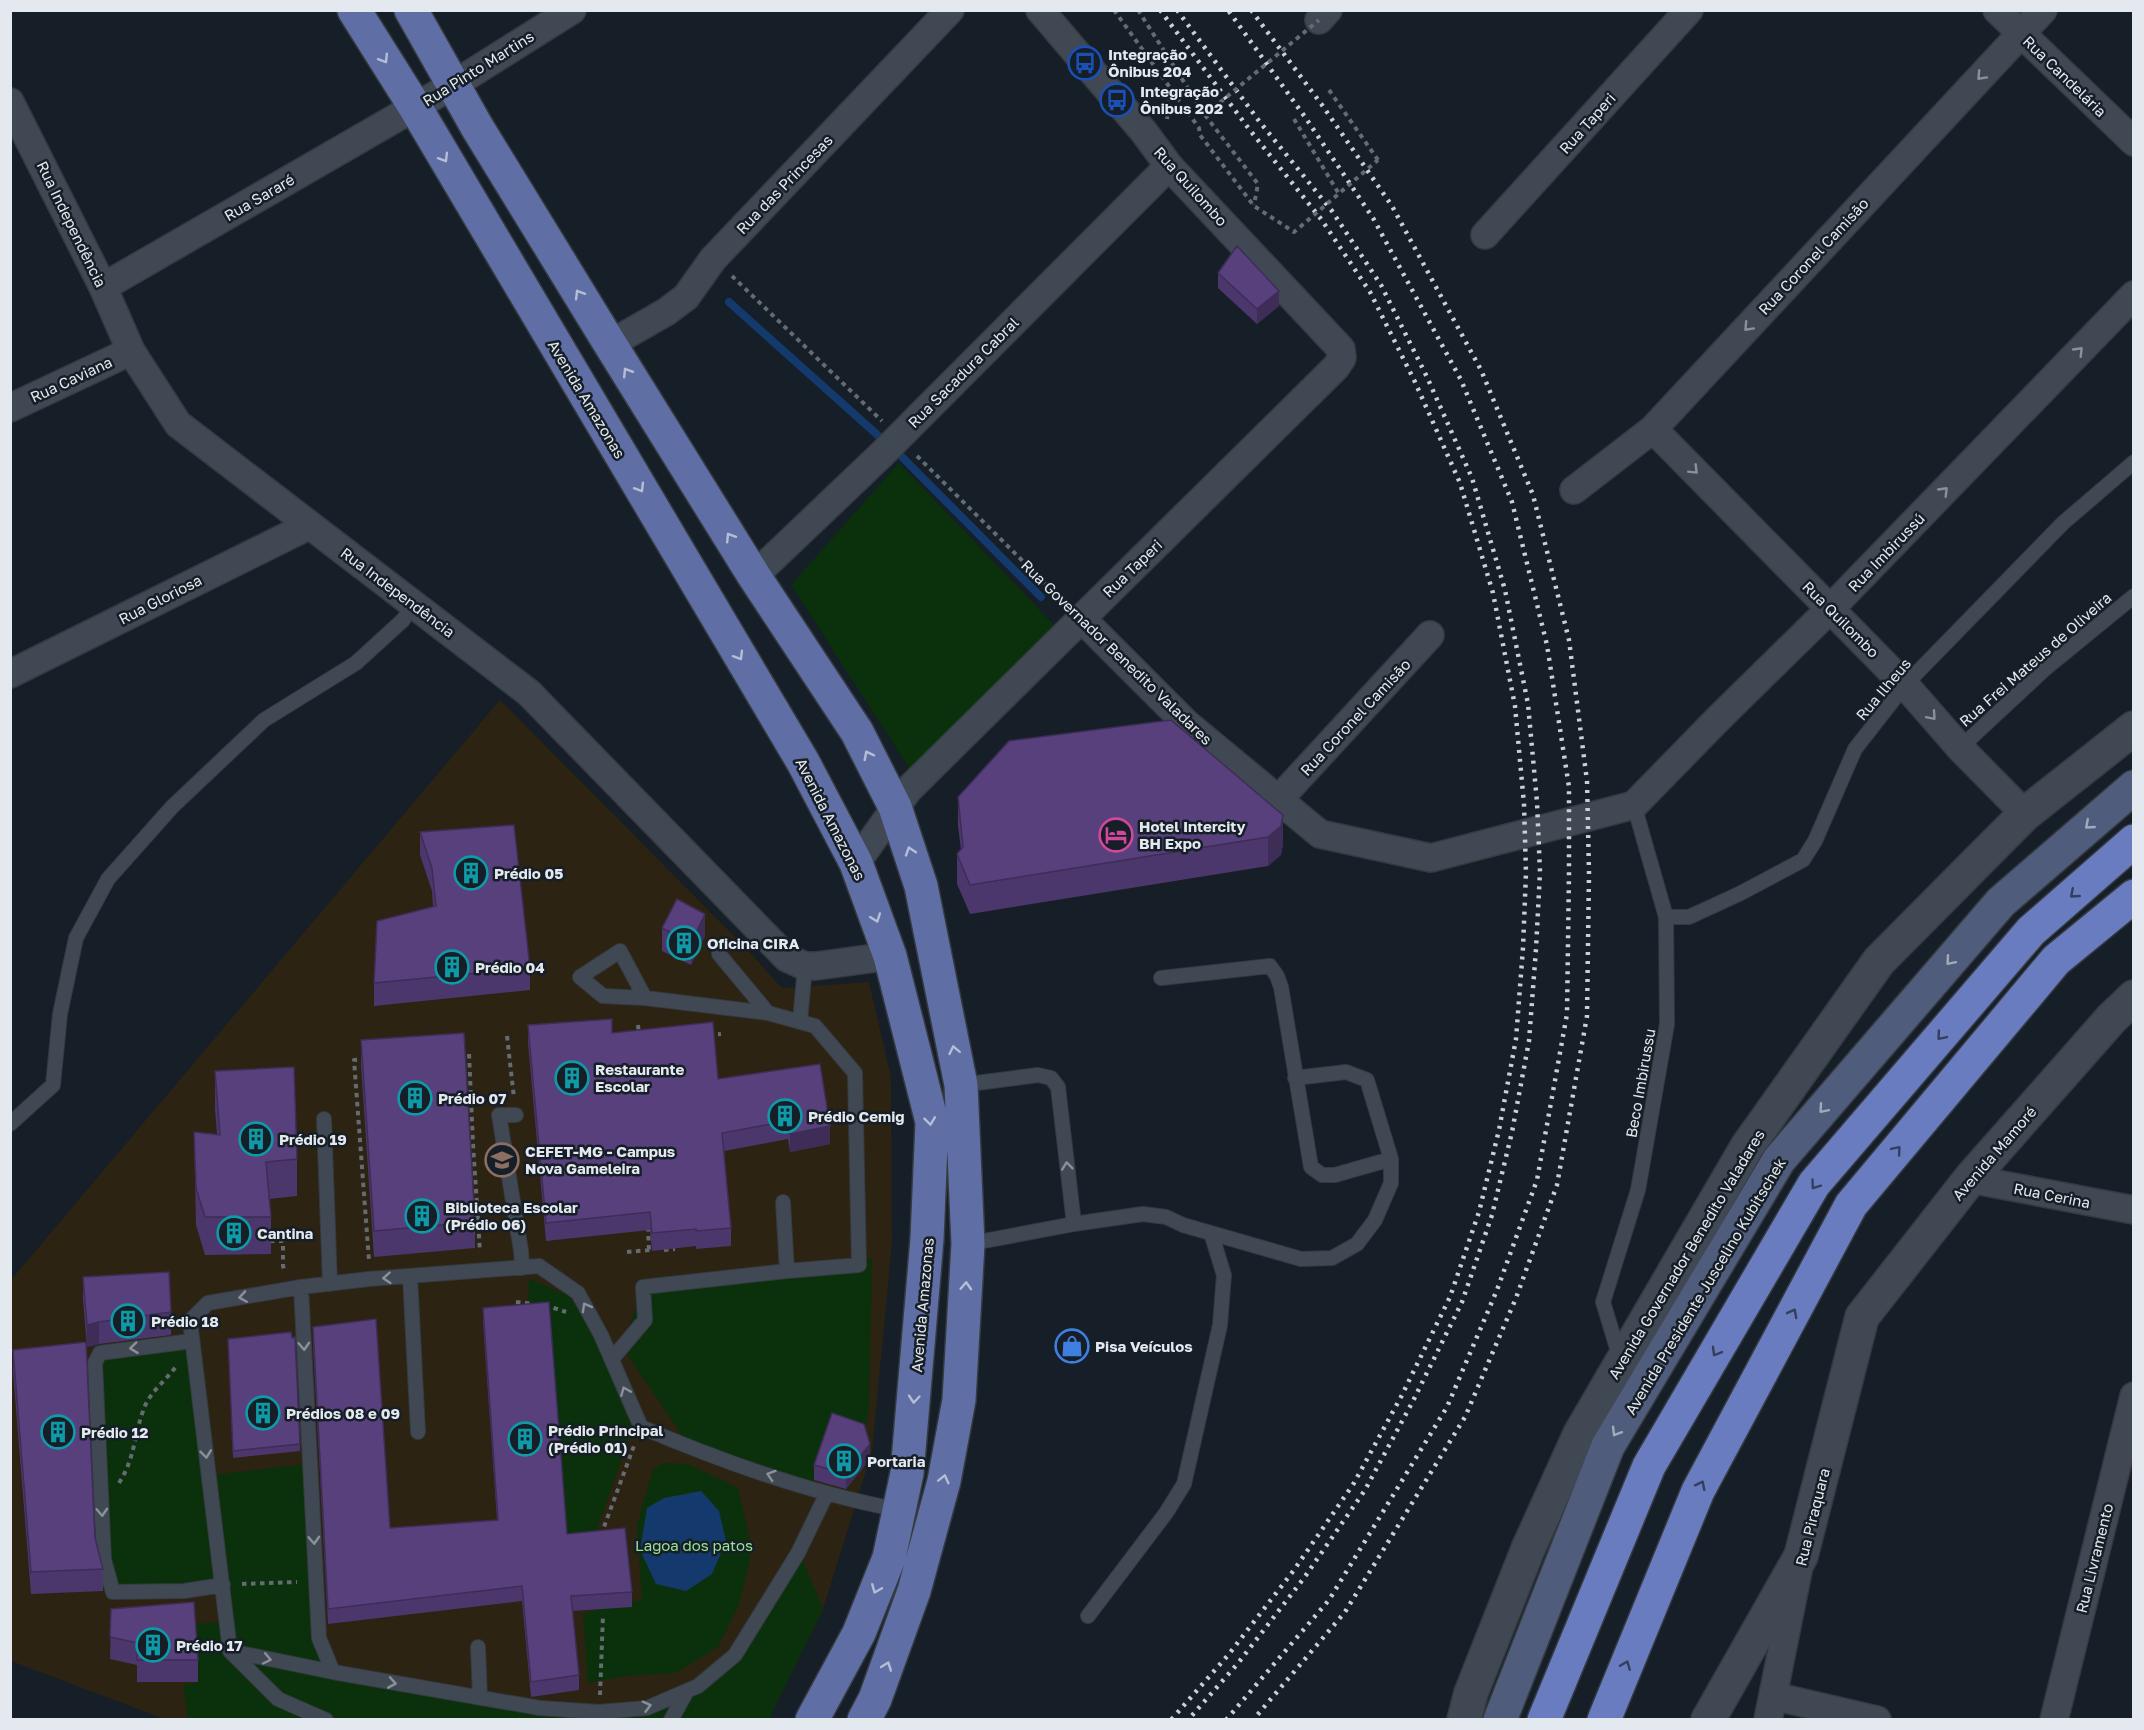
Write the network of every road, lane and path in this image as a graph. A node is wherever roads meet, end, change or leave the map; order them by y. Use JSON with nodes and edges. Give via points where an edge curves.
{"nodes":[{"id":1,"x":354,"y":10,"type":"edge"},
{"id":2,"x":411,"y":10,"type":"edge"},
{"id":3,"x":572,"y":10,"type":"edge"},
{"id":4,"x":950,"y":10,"type":"edge"},
{"id":5,"x":1040,"y":10,"type":"edge"},
{"id":6,"x":1114,"y":10,"type":"edge"},
{"id":7,"x":1138,"y":10,"type":"edge"},
{"id":8,"x":1689,"y":10,"type":"edge"},
{"id":9,"x":1997,"y":10,"type":"edge"},
{"id":10,"x":2043,"y":10,"type":"edge"},
{"id":11,"x":1324,"y":15,"type":"edge"},
{"id":12,"x":2021,"y":34,"type":"junction"},
{"id":13,"x":453,"y":85,"type":"junction"},
{"id":14,"x":1329,"y":90,"type":"dead end"},
{"id":15,"x":414,"y":107,"type":"junction"},
{"id":16,"x":12,"y":110,"type":"edge"},
{"id":17,"x":1205,"y":115,"type":"junction"},
{"id":18,"x":1293,"y":119,"type":"dead end"},
{"id":19,"x":2133,"y":142,"type":"edge"},
{"id":20,"x":1169,"y":166,"type":"junction"},
{"id":21,"x":1339,"y":194,"type":"junction"},
{"id":22,"x":1254,"y":206,"type":"junction"},
{"id":23,"x":1485,"y":235,"type":"dead end"},
{"id":24,"x":713,"y":259,"type":"junction"},
{"id":25,"x":103,"y":287,"type":"junction"},
{"id":26,"x":2133,"y":295,"type":"edge"},
{"id":27,"x":610,"y":344,"type":"junction"},
{"id":28,"x":131,"y":351,"type":"junction"},
{"id":29,"x":1342,"y":358,"type":"joint"},
{"id":30,"x":10,"y":408,"type":"edge"},
{"id":31,"x":1653,"y":429,"type":"junction"},
{"id":32,"x":891,"y":444,"type":"junction"},
{"id":33,"x":2133,"y":462,"type":"edge"},
{"id":34,"x":1574,"y":490,"type":"dead end"},
{"id":35,"x":310,"y":525,"type":"junction"},
{"id":36,"x":754,"y":576,"type":"junction"},
{"id":37,"x":2133,"y":596,"type":"edge"},
{"id":38,"x":414,"y":604,"type":"junction"},
{"id":39,"x":1830,"y":609,"type":"junction"},
{"id":40,"x":1080,"y":618,"type":"junction"},
{"id":41,"x":1430,"y":635,"type":"dead end"},
{"id":42,"x":10,"y":674,"type":"edge"},
{"id":43,"x":1905,"y":685,"type":"junction"},
{"id":44,"x":2133,"y":728,"type":"edge"},
{"id":45,"x":1960,"y":748,"type":"junction"},
{"id":46,"x":2133,"y":787,"type":"edge"},
{"id":47,"x":1279,"y":800,"type":"junction"},
{"id":48,"x":1634,"y":805,"type":"junction"},
{"id":49,"x":895,"y":807,"type":"junction"},
{"id":50,"x":2025,"y":814,"type":"junction"},
{"id":51,"x":2133,"y":841,"type":"edge"},
{"id":52,"x":856,"y":863,"type":"junction"},
{"id":53,"x":2133,"y":896,"type":"edge"},
{"id":54,"x":1666,"y":917,"type":"junction"},
{"id":55,"x":720,"y":954,"type":"dead end"},
{"id":56,"x":890,"y":956,"type":"junction"},
{"id":57,"x":805,"y":966,"type":"junction"},
{"id":58,"x":1161,"y":978,"type":"dead end"},
{"id":59,"x":2133,"y":997,"type":"edge"},
{"id":60,"x":645,"y":998,"type":"junction"},
{"id":61,"x":768,"y":1013,"type":"junction"},
{"id":62,"x":800,"y":1022,"type":"junction"},
{"id":63,"x":638,"y":1025,"type":"dead end"},
{"id":64,"x":721,"y":1034,"type":"dead end"},
{"id":65,"x":709,"y":1035,"type":"edge"},
{"id":66,"x":639,"y":1037,"type":"edge"},
{"id":67,"x":458,"y":1054,"type":"edge"},
{"id":68,"x":377,"y":1058,"type":"edge"},
{"id":69,"x":1296,"y":1078,"type":"junction"},
{"id":70,"x":961,"y":1085,"type":"junction"},
{"id":71,"x":516,"y":1114,"type":"dead end"},
{"id":72,"x":324,"y":1119,"type":"dead end"},
{"id":73,"x":10,"y":1124,"type":"edge"},
{"id":74,"x":464,"y":1144,"type":"edge"},
{"id":75,"x":473,"y":1144,"type":"junction"},
{"id":76,"x":1391,"y":1159,"type":"junction"},
{"id":77,"x":1970,"y":1179,"type":"junction"},
{"id":78,"x":783,"y":1202,"type":"dead end"},
{"id":79,"x":2133,"y":1210,"type":"edge"},
{"id":80,"x":1074,"y":1224,"type":"junction"},
{"id":81,"x":648,"y":1227,"type":"edge"},
{"id":82,"x":1211,"y":1233,"type":"junction"},
{"id":83,"x":270,"y":1241,"type":"edge"},
{"id":84,"x":968,"y":1244,"type":"junction"},
{"id":85,"x":675,"y":1249,"type":"dead end"},
{"id":86,"x":649,"y":1251,"type":"junction"},
{"id":87,"x":627,"y":1252,"type":"dead end"},
{"id":88,"x":480,"y":1256,"type":"dead end"},
{"id":89,"x":369,"y":1265,"type":"dead end"},
{"id":90,"x":283,"y":1266,"type":"dead end"},
{"id":91,"x":522,"y":1268,"type":"junction"},
{"id":92,"x":787,"y":1271,"type":"junction"},
{"id":93,"x":410,"y":1276,"type":"junction"},
{"id":94,"x":330,"y":1284,"type":"junction"},
{"id":95,"x":301,"y":1287,"type":"junction"},
{"id":96,"x":1862,"y":1317,"type":"joint"},
{"id":97,"x":192,"y":1341,"type":"junction"},
{"id":98,"x":612,"y":1359,"type":"junction"},
{"id":99,"x":1621,"y":1363,"type":"junction"},
{"id":100,"x":2133,"y":1396,"type":"edge"},
{"id":101,"x":641,"y":1427,"type":"junction"},
{"id":102,"x":418,"y":1432,"type":"dead end"},
{"id":103,"x":101,"y":1491,"type":"junction"},
{"id":104,"x":827,"y":1493,"type":"junction"},
{"id":105,"x":900,"y":1510,"type":"junction"},
{"id":106,"x":599,"y":1541,"type":"edge"},
{"id":107,"x":1801,"y":1556,"type":"junction"},
{"id":108,"x":223,"y":1585,"type":"junction"},
{"id":109,"x":603,"y":1615,"type":"dead end"},
{"id":110,"x":1088,"y":1616,"type":"dead end"},
{"id":111,"x":478,"y":1647,"type":"dead end"},
{"id":112,"x":230,"y":1651,"type":"junction"},
{"id":113,"x":333,"y":1672,"type":"junction"},
{"id":114,"x":687,"y":1691,"type":"junction"},
{"id":115,"x":480,"y":1698,"type":"junction"},
{"id":116,"x":1770,"y":1708,"type":"edge"},
{"id":117,"x":599,"y":1712,"type":"junction"},
{"id":118,"x":326,"y":1719,"type":"edge"},
{"id":119,"x":671,"y":1719,"type":"edge"},
{"id":120,"x":812,"y":1719,"type":"edge"},
{"id":121,"x":864,"y":1719,"type":"edge"},
{"id":122,"x":1464,"y":1719,"type":"edge"},
{"id":123,"x":1500,"y":1719,"type":"edge"},
{"id":124,"x":1544,"y":1719,"type":"edge"},
{"id":125,"x":1604,"y":1719,"type":"edge"},
{"id":126,"x":1708,"y":1719,"type":"edge"},
{"id":127,"x":1878,"y":1719,"type":"edge"},
{"id":128,"x":2054,"y":1719,"type":"edge"}],
"edges":[{"from":1,"to":15,"type":"main road","name":"Avenida Amazonas","one_way":true},
{"from":2,"to":13,"type":"main road"},
{"from":3,"to":13,"type":"street","name":"Rua Pinto Martins"},
{"from":4,"to":24,"type":"street","name":"Rua das Princesas"},
{"from":5,"to":20,"type":"street","name":"Rua Quilombo"},
{"from":6,"to":22,"type":"path"},
{"from":7,"to":17,"type":"path","bridge":true},
{"from":8,"to":23,"type":"street","name":"Rua Taperi"},
{"from":9,"to":12,"type":"street","name":"Rua Candelária"},
{"from":10,"to":12,"type":"street","name":"Rua Coronel Camisão"},
{"from":11,"to":17,"type":"path","bridge":true},
{"from":12,"to":19,"type":"street","name":"Rua Candelária"},
{"from":12,"to":31,"type":"street","name":"Rua Coronel Camisão","one_way":true},
{"from":13,"to":15,"type":"street","name":"Rua Pinto Martins"},
{"from":27,"to":13,"type":"main road","one_way":true},
{"from":14,"to":21,"type":"path","bridge":true,"via":[[1378,160]]},
{"from":15,"to":25,"type":"street","name":"Rua Sararé"},
{"from":15,"to":52,"type":"main road","name":"Avenida Amazonas","one_way":true,"via":[[803,762]]},
{"from":16,"to":25,"type":"street","name":"Rua Independência"},
{"from":17,"to":22,"type":"path","via":[[1258,184]]},
{"from":18,"to":21,"type":"path"},
{"from":20,"to":29,"type":"street","name":"Rua Quilombo","via":[[1341,349]]},
{"from":20,"to":32,"type":"street","name":"Rua Sacadura Cabral"},
{"from":21,"to":22,"type":"path","bridge":true,"via":[[1294,232]]},
{"from":24,"to":27,"type":"street","name":"Rua das Princesas","via":[[686,297]]},
{"from":24,"to":32,"type":"path","name":"Rua Governador Benedito Valadares"},
{"from":25,"to":28,"type":"street","name":"Rua Independência"},
{"from":39,"to":26,"type":"street","name":"Rua Imbirussú","one_way":true},
{"from":36,"to":27,"type":"main road","one_way":true},
{"from":28,"to":30,"type":"street","name":"Rua Caviana"},
{"from":28,"to":35,"type":"street","name":"Rua Independência","via":[[178,424]]},
{"from":29,"to":40,"type":"street","name":"Rua Taperi"},
{"from":31,"to":34,"type":"street","name":"Rua Coronel Camisão"},
{"from":31,"to":39,"type":"street","name":"Rua Quilombo","one_way":true},
{"from":32,"to":36,"type":"street","name":"Rua Sacadura Cabral"},
{"from":32,"to":40,"type":"path","name":"Rua Governador Benedito Valadares"},
{"from":33,"to":43,"type":"lane","name":"Rua Ilheus","via":[[2062,523]]},
{"from":35,"to":38,"type":"street","name":"Rua Independência"},
{"from":35,"to":42,"type":"street","name":"Rua Gloriosa"},
{"from":49,"to":36,"type":"main road","one_way":true,"via":[[857,732]]},
{"from":37,"to":45,"type":"lane","name":"Rua Frei Mateus de Oliveira","via":[[2046,668]]},
{"from":38,"to":57,"type":"street","name":"Rua Independência","via":[[529,693],[787,958]]},
{"from":38,"to":73,"type":"lane","via":[[403,620],[356,663],[264,720],[172,807],[108,879],[76,938],[60,1014],[53,1085]]},
{"from":39,"to":43,"type":"street","name":"Rua Quilombo"},
{"from":39,"to":48,"type":"street","name":"Rua Imbirussú"},
{"from":40,"to":47,"type":"street","name":"Rua Governador Benedito Valadares","via":[[1187,724]]},
{"from":40,"to":49,"type":"street","name":"Rua Taperi","via":[[913,784]]},
{"from":41,"to":47,"type":"street","name":"Rua Coronel Camisão"},
{"from":43,"to":45,"type":"street","name":"Rua Quilombo","one_way":true},
{"from":43,"to":54,"type":"lane","name":"Rua Ilheus","via":[[1855,749],[1803,860],[1689,917]]},
{"from":44,"to":50,"type":"street","name":"Avenida Governador Benedito Valadares"},
{"from":45,"to":50,"type":"street","name":"Rua Quilombo"},
{"from":46,"to":123,"type":"main road","name":"Avenida Presidente Juscelino Kubitschek","one_way":true,"via":[[2001,902],[1779,1160],[1608,1446]]},
{"from":47,"to":48,"type":"street","name":"Rua Governador Benedito Valadares","via":[[1320,834],[1431,858]]},
{"from":48,"to":54,"type":"lane","name":"Beco Imbirussu"},
{"from":49,"to":52,"type":"street","name":"Rua Taperi"},
{"from":70,"to":49,"type":"main road","one_way":true,"via":[[921,886]]},
{"from":50,"to":99,"type":"street","name":"Avenida Governador Benedito Valadares","via":[[1879,961],[1747,1147]]},
{"from":51,"to":124,"type":"highway","one_way":true,"via":[[2031,931],[1814,1184],[1649,1466]]},
{"from":52,"to":56,"type":"main road","name":"Avenida Amazonas","one_way":true},
{"from":125,"to":53,"type":"highway","one_way":true,"via":[[1698,1491],[1851,1205],[2056,960]]},
{"from":54,"to":99,"type":"lane","name":"Beco Imbirussu","via":[[1667,1024],[1638,1190],[1603,1302]]},
{"from":55,"to":61,"type":"lane"},
{"from":56,"to":57,"type":"street"},
{"from":56,"to":105,"type":"main road","name":"Avenida Amazonas","one_way":true,"via":[[932,1122],[926,1251],[908,1467]]},
{"from":57,"to":62,"type":"lane"},
{"from":58,"to":69,"type":"lane","via":[[1270,966],[1281,987]]},
{"from":59,"to":77,"type":"street","name":"Avenida Mamoré"},
{"from":60,"to":60,"type":"lane","via":[[620,951],[580,977],[603,996]]},
{"from":60,"to":61,"type":"lane"},
{"from":61,"to":62,"type":"lane"},
{"from":62,"to":92,"type":"lane","via":[[815,1026],[855,1073],[859,1265]]},
{"from":63,"to":66,"type":"path"},
{"from":64,"to":65,"type":"path"},
{"from":67,"to":75,"type":"path","via":[[469,1053]]},
{"from":68,"to":89,"type":"path","via":[[354,1060]]},
{"from":69,"to":76,"type":"lane","via":[[1346,1072],[1367,1080]]},
{"from":69,"to":76,"type":"lane","via":[[1311,1167],[1322,1175],[1335,1175]]},
{"from":80,"to":70,"type":"lane","one_way":true,"via":[[1058,1087],[1051,1078],[1038,1075]]},
{"from":70,"to":84,"type":"main road"},
{"from":71,"to":91,"type":"lane","via":[[499,1115]]},
{"from":72,"to":94,"type":"lane"},
{"from":74,"to":75,"type":"path"},
{"from":75,"to":88,"type":"path"},
{"from":76,"to":82,"type":"lane","via":[[1391,1183],[1375,1220],[1357,1244],[1332,1258],[1301,1259]]},
{"from":77,"to":79,"type":"street","name":"Rua Cerina"},
{"from":77,"to":96,"type":"street","name":"Avenida Mamoré"},
{"from":78,"to":92,"type":"lane"},
{"from":80,"to":82,"type":"lane","via":[[1143,1214],[1166,1217]]},
{"from":80,"to":84,"type":"lane"},
{"from":81,"to":86,"type":"path"},
{"from":82,"to":110,"type":"lane","via":[[1224,1275],[1220,1325],[1184,1485]]},
{"from":83,"to":90,"type":"path","via":[[283,1241]]},
{"from":121,"to":84,"type":"main road","one_way":true,"via":[[914,1591],[946,1470],[959,1400]]},
{"from":85,"to":86,"type":"path"},
{"from":86,"to":87,"type":"path"},
{"from":91,"to":93,"type":"lane"},
{"from":98,"to":91,"type":"lane","one_way":true,"via":[[578,1293],[539,1266]]},
{"from":92,"to":98,"type":"lane","via":[[643,1287],[645,1320]]},
{"from":93,"to":94,"type":"lane","one_way":true},
{"from":93,"to":102,"type":"lane"},
{"from":94,"to":95,"type":"lane"},
{"from":95,"to":97,"type":"lane","one_way":true,"via":[[208,1303],[190,1321]]},
{"from":95,"to":113,"type":"lane","one_way":true,"via":[[319,1638]]},
{"from":96,"to":107,"type":"street","name":"Rua Piraquara"},
{"from":97,"to":103,"type":"path","via":[[150,1396],[127,1470],[117,1486]]},
{"from":97,"to":103,"type":"lane","one_way":true,"via":[[100,1353],[95,1363]]},
{"from":97,"to":108,"type":"lane","one_way":true},
{"from":101,"to":98,"type":"lane","one_way":true},
{"from":99,"to":122,"type":"street","name":"Avenida Governador Benedito Valadares","via":[[1580,1434],[1528,1549]]},
{"from":100,"to":128,"type":"street","name":"Rua Livramento"},
{"from":104,"to":101,"type":"lane","one_way":true,"via":[[697,1451]]},
{"from":101,"to":106,"type":"path"},
{"from":103,"to":108,"type":"lane","one_way":true,"via":[[104,1560],[113,1592],[184,1591]]},
{"from":104,"to":105,"type":"lane"},
{"from":104,"to":114,"type":"lane","via":[[798,1553],[735,1654]]},
{"from":105,"to":120,"type":"main road","name":"Avenida Amazonas","one_way":true,"via":[[889,1558],[859,1633]]},
{"from":107,"to":116,"type":"street","name":"Rua Piraquara"},
{"from":107,"to":126,"type":"street"},
{"from":108,"to":112,"type":"lane"},
{"from":109,"to":117,"type":"path"},
{"from":111,"to":115,"type":"lane"},
{"from":112,"to":113,"type":"lane","one_way":true},
{"from":112,"to":118,"type":"lane","via":[[278,1699]]},
{"from":113,"to":115,"type":"lane","one_way":true},
{"from":117,"to":114,"type":"lane","one_way":true,"via":[[647,1708]]},
{"from":114,"to":119,"type":"lane"},
{"from":115,"to":117,"type":"lane"},
{"from":116,"to":127,"type":"street"}]}
